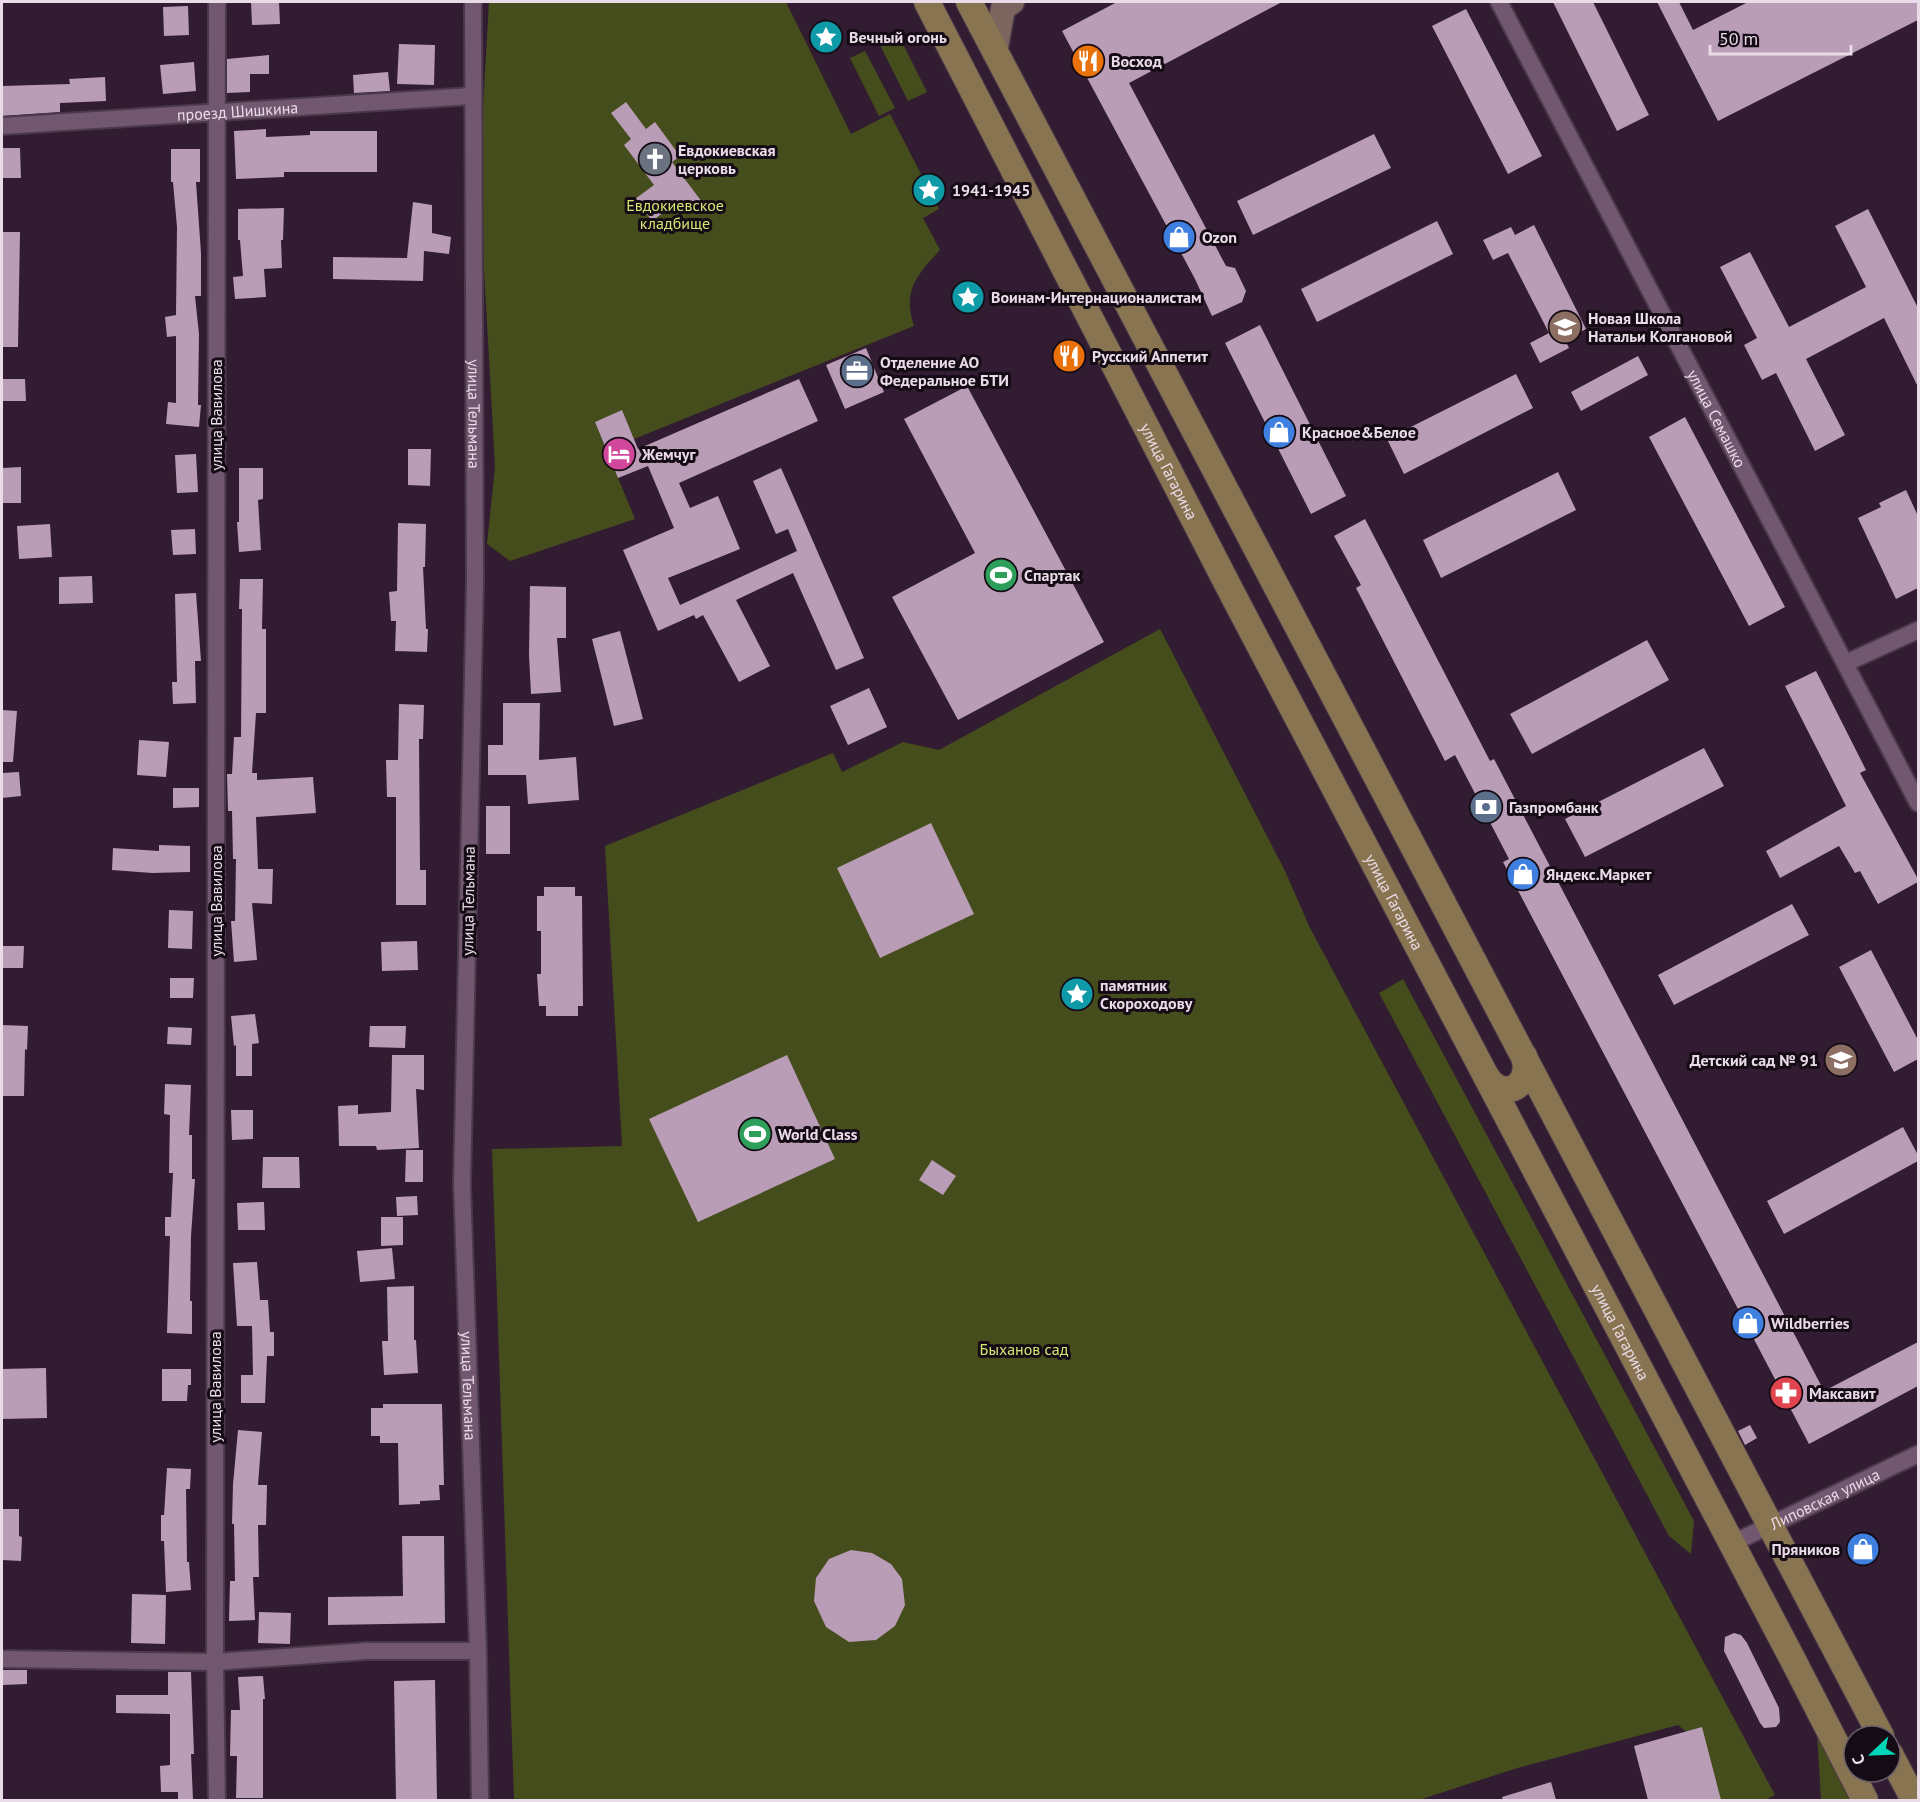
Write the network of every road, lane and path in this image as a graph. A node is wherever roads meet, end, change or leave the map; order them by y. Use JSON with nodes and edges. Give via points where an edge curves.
{"nodes":[{"id":1,"x":217,"y":2,"type":"edge"},
{"id":2,"x":473,"y":2,"type":"edge"},
{"id":3,"x":927,"y":2,"type":"edge"},
{"id":4,"x":969,"y":2,"type":"edge"},
{"id":5,"x":1012,"y":2,"type":"edge"},
{"id":6,"x":1499,"y":2,"type":"edge"},
{"id":7,"x":995,"y":52,"type":"junction"},
{"id":8,"x":472,"y":96,"type":"junction"},
{"id":9,"x":217,"y":111,"type":"junction"},
{"id":10,"x":2,"y":126,"type":"edge"},
{"id":11,"x":1918,"y":630,"type":"edge"},
{"id":12,"x":1846,"y":663,"type":"junction"},
{"id":13,"x":1918,"y":802,"type":"edge"},
{"id":14,"x":1524,"y":1056,"type":"junction"},
{"id":15,"x":1486,"y":1076,"type":"junction"},
{"id":16,"x":1918,"y":1454,"type":"edge"},
{"id":17,"x":1770,"y":1525,"type":"junction"},
{"id":18,"x":1731,"y":1544,"type":"junction"},
{"id":19,"x":477,"y":1651,"type":"junction"},
{"id":20,"x":2,"y":1659,"type":"edge"},
{"id":21,"x":214,"y":1662,"type":"junction"},
{"id":22,"x":1875,"y":1724,"type":"edge"},
{"id":23,"x":1902,"y":1777,"type":"edge"},
{"id":24,"x":217,"y":1800,"type":"edge"},
{"id":25,"x":480,"y":1800,"type":"edge"},
{"id":26,"x":1865,"y":1800,"type":"edge"},
{"id":27,"x":1914,"y":1800,"type":"edge"}],
"edges":[{"from":1,"to":9,"type":"street","name":"улица Вавилова"},
{"from":2,"to":8,"type":"street","name":"улица Тельмана"},
{"from":3,"to":15,"type":"main road","name":"улица Гагарина"},
{"from":4,"to":7,"type":"main road"},
{"from":5,"to":7,"type":"main road","via":[[1003,8]]},
{"from":6,"to":12,"type":"street","name":"улица Семашко"},
{"from":7,"to":14,"type":"main road"},
{"from":8,"to":9,"type":"street","name":"проезд Шишкина"},
{"from":8,"to":19,"type":"street","name":"улица Тельмана","via":[[475,582],[462,1184]]},
{"from":9,"to":10,"type":"street","name":"проезд Шишкина"},
{"from":9,"to":21,"type":"street","name":"улица Вавилова"},
{"from":11,"to":12,"type":"street"},
{"from":12,"to":13,"type":"street","name":"улица Семашко"},
{"from":14,"to":15,"type":"main road","via":[[1526,1074],[1515,1087],[1498,1088]]},
{"from":14,"to":17,"type":"main road"},
{"from":15,"to":18,"type":"main road","name":"улица Гагарина"},
{"from":16,"to":17,"type":"street","name":"Липовская улица"},
{"from":17,"to":18,"type":"street","name":"Липовская улица"},
{"from":17,"to":22,"type":"main road"},
{"from":18,"to":26,"type":"main road","name":"улица Гагарина"},
{"from":19,"to":21,"type":"street","via":[[367,1652]]},
{"from":19,"to":25,"type":"street","name":"улица Тельмана"},
{"from":20,"to":21,"type":"street"},
{"from":21,"to":24,"type":"street","name":"улица Вавилова"},
{"from":23,"to":27,"type":"main road"}]}
